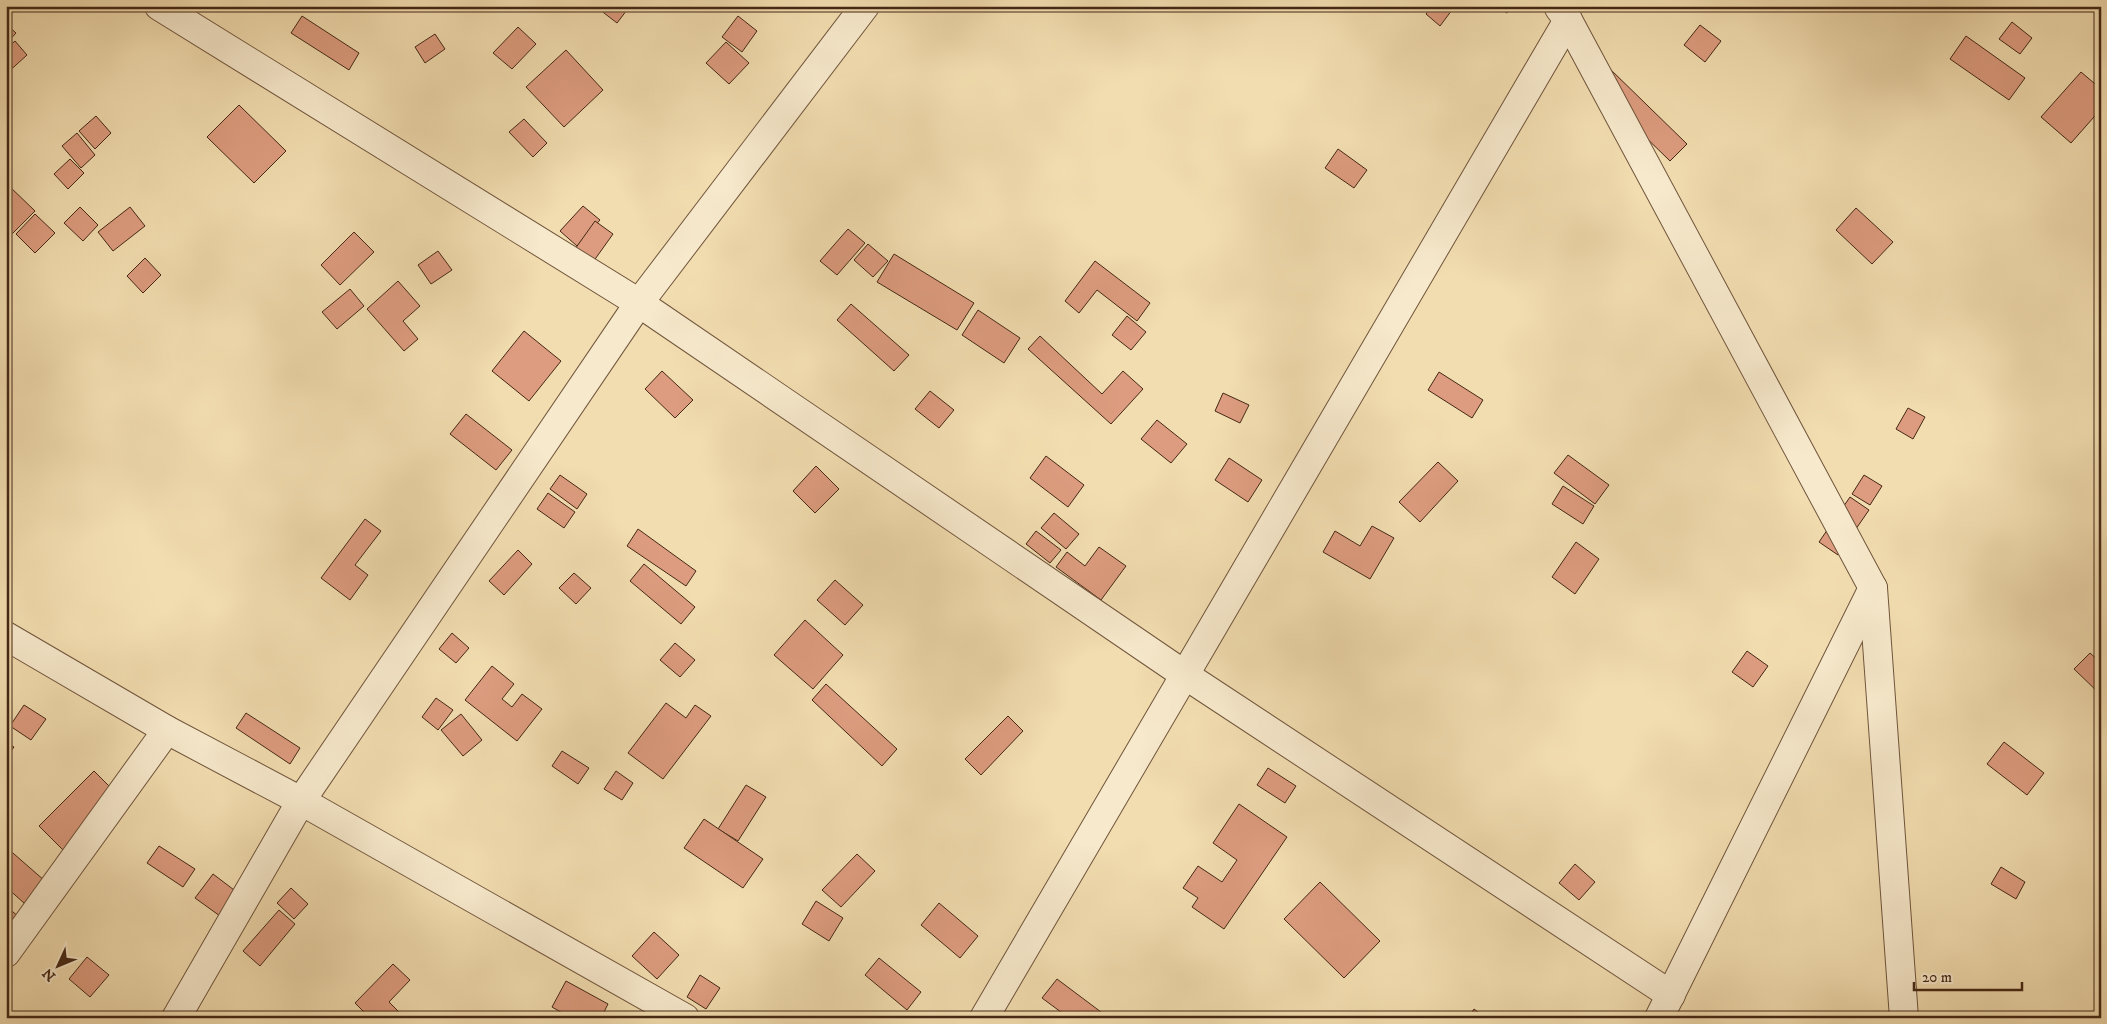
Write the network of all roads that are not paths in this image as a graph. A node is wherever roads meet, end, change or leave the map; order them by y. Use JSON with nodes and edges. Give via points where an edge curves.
{"nodes":[{"id":1,"x":159,"y":6,"type":"edge"},
{"id":2,"x":865,"y":6,"type":"edge"},
{"id":3,"x":1563,"y":13,"type":"edge"},
{"id":4,"x":639,"y":303,"type":"junction"},
{"id":5,"x":1873,"y":588,"type":"junction"},
{"id":6,"x":6,"y":636,"type":"edge"},
{"id":7,"x":1185,"y":675,"type":"junction"},
{"id":8,"x":167,"y":730,"type":"junction"},
{"id":9,"x":300,"y":801,"type":"junction"},
{"id":10,"x":6,"y":953,"type":"edge"},
{"id":11,"x":1665,"y":1006,"type":"edge"},
{"id":12,"x":176,"y":1018,"type":"edge"},
{"id":13,"x":685,"y":1018,"type":"edge"},
{"id":14,"x":984,"y":1018,"type":"edge"},
{"id":15,"x":1904,"y":1018,"type":"edge"}],
"edges":[{"from":1,"to":4,"type":"street"},
{"from":2,"to":4,"type":"street"},
{"from":3,"to":5,"type":"street"},
{"from":3,"to":7,"type":"street"},
{"from":4,"to":7,"type":"street"},
{"from":4,"to":9,"type":"street"},
{"from":5,"to":11,"type":"street"},
{"from":5,"to":15,"type":"street"},
{"from":6,"to":8,"type":"street"},
{"from":7,"to":11,"type":"street"},
{"from":7,"to":14,"type":"street"},
{"from":8,"to":9,"type":"street"},
{"from":8,"to":10,"type":"street"},
{"from":9,"to":12,"type":"street"},
{"from":9,"to":13,"type":"street"}]}
